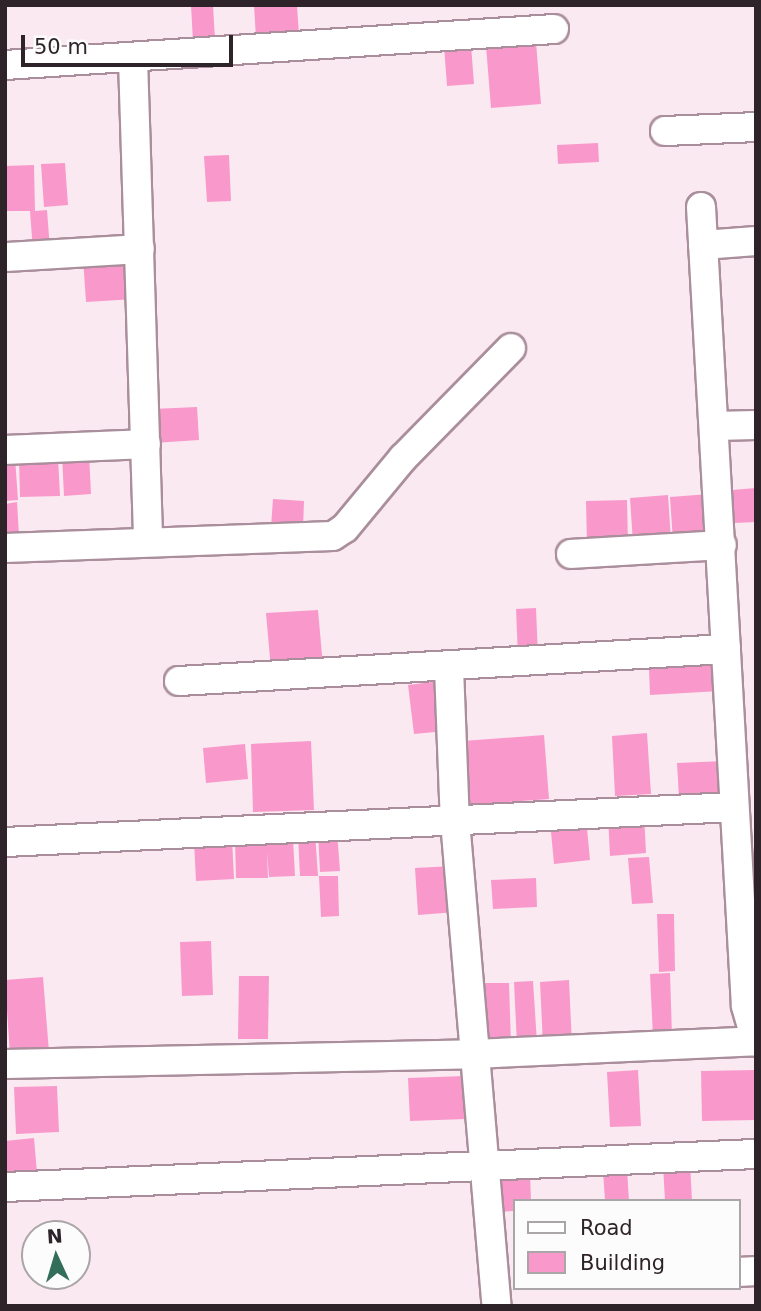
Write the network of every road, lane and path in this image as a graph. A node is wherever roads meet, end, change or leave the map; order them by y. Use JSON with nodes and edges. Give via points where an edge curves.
{"nodes":[{"id":1,"x":554,"y":29,"type":"dead end"},
{"id":2,"x":133,"y":59,"type":"junction"},
{"id":3,"x":5,"y":65,"type":"edge"},
{"id":4,"x":756,"y":127,"type":"edge"},
{"id":5,"x":665,"y":131,"type":"dead end"},
{"id":6,"x":702,"y":207,"type":"dead end"},
{"id":7,"x":756,"y":241,"type":"edge"},
{"id":8,"x":703,"y":245,"type":"junction"},
{"id":9,"x":140,"y":249,"type":"junction"},
{"id":10,"x":5,"y":257,"type":"edge"},
{"id":11,"x":511,"y":348,"type":"dead end"},
{"id":12,"x":756,"y":425,"type":"edge"},
{"id":13,"x":714,"y":426,"type":"junction"},
{"id":14,"x":146,"y":444,"type":"junction"},
{"id":15,"x":5,"y":450,"type":"edge"},
{"id":16,"x":148,"y":542,"type":"junction"},
{"id":17,"x":722,"y":545,"type":"junction"},
{"id":18,"x":5,"y":548,"type":"edge"},
{"id":19,"x":571,"y":554,"type":"dead end"},
{"id":20,"x":726,"y":649,"type":"junction"},
{"id":21,"x":449,"y":668,"type":"junction"},
{"id":22,"x":179,"y":681,"type":"dead end"},
{"id":23,"x":744,"y":762,"type":"edge"},
{"id":24,"x":734,"y":807,"type":"junction"},
{"id":25,"x":456,"y":821,"type":"junction"},
{"id":26,"x":6,"y":836,"type":"edge"},
{"id":27,"x":748,"y":871,"type":"edge"},
{"id":28,"x":750,"y":973,"type":"edge"},
{"id":29,"x":756,"y":1042,"type":"edge"},
{"id":30,"x":474,"y":1054,"type":"junction"},
{"id":31,"x":5,"y":1064,"type":"edge"},
{"id":32,"x":756,"y":1154,"type":"edge"},
{"id":33,"x":486,"y":1164,"type":"junction"},
{"id":34,"x":5,"y":1187,"type":"edge"},
{"id":35,"x":503,"y":1293,"type":"edge"}],
"edges":[{"from":1,"to":2,"type":"street"},
{"from":2,"to":3,"type":"street"},
{"from":2,"to":9,"type":"street"},
{"from":4,"to":5,"type":"street"},
{"from":6,"to":8,"type":"street"},
{"from":7,"to":8,"type":"street"},
{"from":8,"to":13,"type":"street"},
{"from":9,"to":10,"type":"street"},
{"from":9,"to":14,"type":"street"},
{"from":11,"to":16,"type":"street","via":[[333,536]]},
{"from":12,"to":13,"type":"street"},
{"from":13,"to":17,"type":"street"},
{"from":14,"to":15,"type":"street"},
{"from":14,"to":16,"type":"street"},
{"from":16,"to":18,"type":"street"},
{"from":17,"to":19,"type":"street"},
{"from":17,"to":20,"type":"street"},
{"from":20,"to":21,"type":"street"},
{"from":20,"to":23,"type":"street"},
{"from":21,"to":22,"type":"street"},
{"from":21,"to":25,"type":"street"},
{"from":23,"to":24,"type":"street"},
{"from":24,"to":25,"type":"street"},
{"from":24,"to":27,"type":"street"},
{"from":25,"to":26,"type":"street"},
{"from":25,"to":30,"type":"street"},
{"from":27,"to":28,"type":"street"},
{"from":28,"to":29,"type":"street","via":[[748,1022]]},
{"from":29,"to":30,"type":"street"},
{"from":30,"to":31,"type":"street"},
{"from":30,"to":33,"type":"street"},
{"from":32,"to":33,"type":"street"},
{"from":33,"to":34,"type":"street"},
{"from":33,"to":35,"type":"street"}]}
